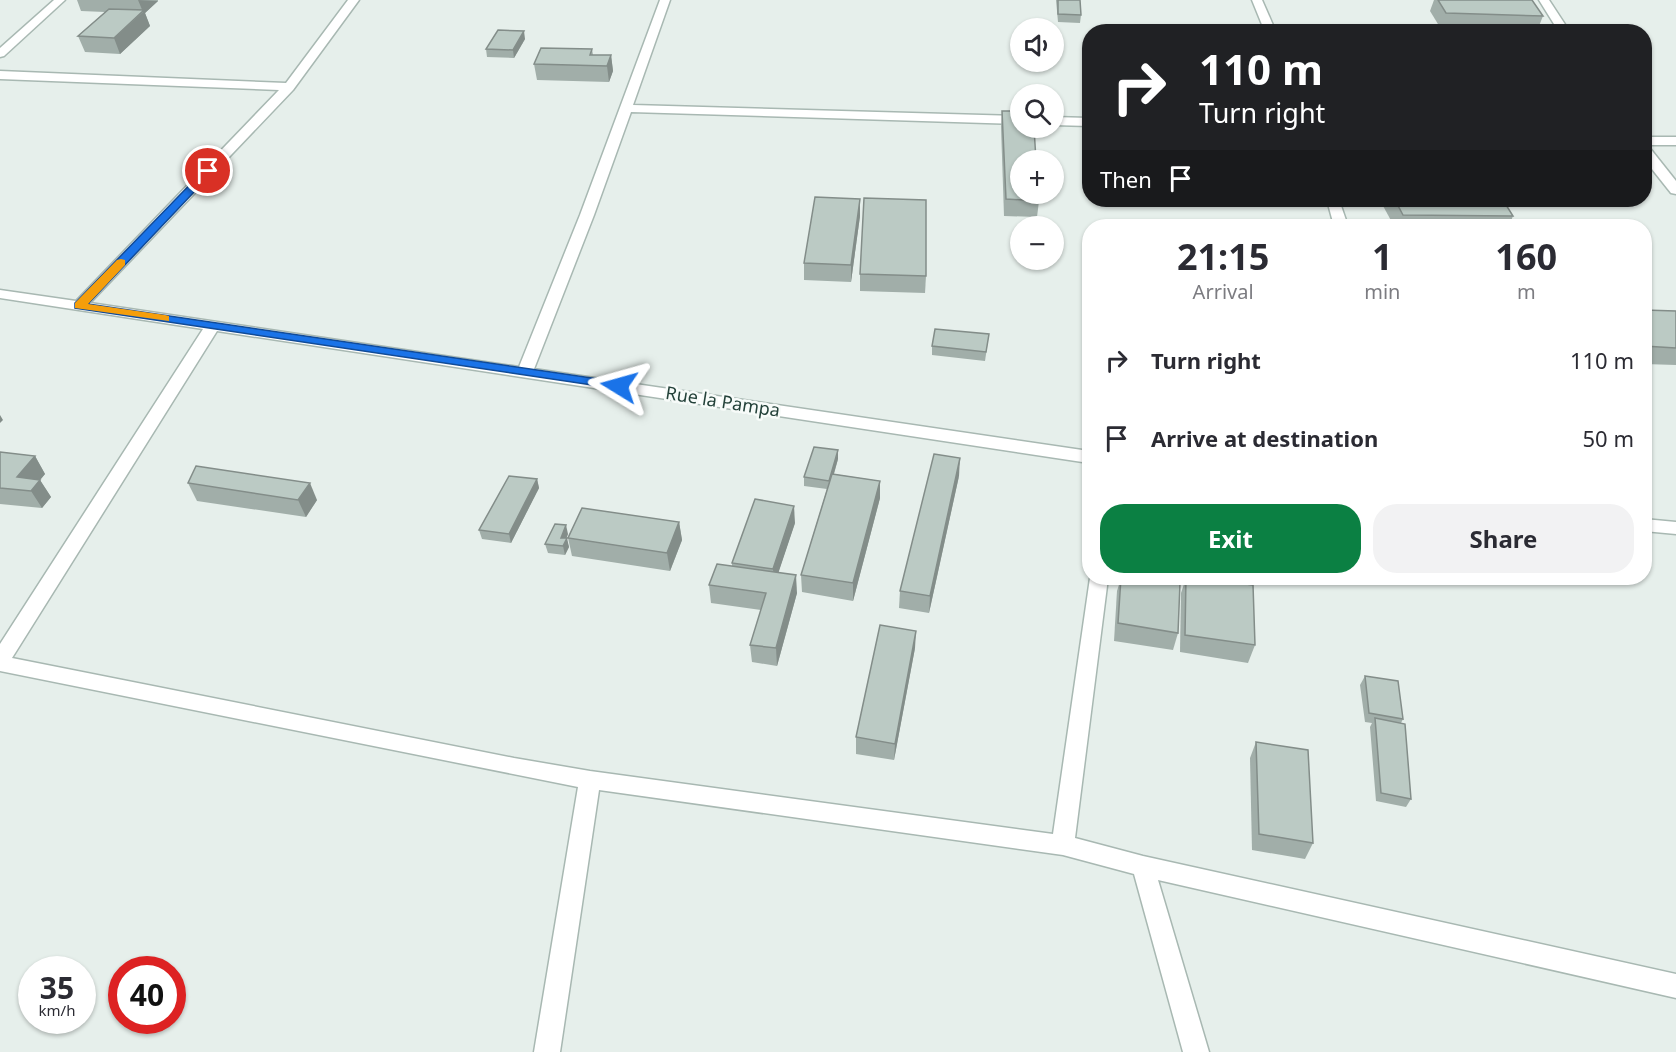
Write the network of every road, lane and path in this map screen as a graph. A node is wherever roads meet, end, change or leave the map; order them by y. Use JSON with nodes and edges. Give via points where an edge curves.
{"nodes":[{"id":1,"x":60,"y":0,"type":"edge"},
{"id":2,"x":354,"y":0,"type":"edge"},
{"id":3,"x":665,"y":0,"type":"edge"},
{"id":4,"x":1257,"y":0,"type":"edge"},
{"id":5,"x":1544,"y":0,"type":"edge"},
{"id":6,"x":1268,"y":24,"type":"edge"},
{"id":7,"x":1559,"y":24,"type":"edge"},
{"id":8,"x":0,"y":54,"type":"edge"},
{"id":9,"x":0,"y":75,"type":"edge"},
{"id":10,"x":289,"y":87,"type":"junction"},
{"id":11,"x":625,"y":108,"type":"junction"},
{"id":12,"x":1010,"y":120,"type":"edge"},
{"id":13,"x":1064,"y":121,"type":"edge"},
{"id":14,"x":1082,"y":122,"type":"edge"},
{"id":15,"x":1652,"y":141,"type":"edge"},
{"id":16,"x":1676,"y":141,"type":"edge"},
{"id":17,"x":1652,"y":160,"type":"edge"},
{"id":18,"x":1676,"y":190,"type":"edge"},
{"id":19,"x":0,"y":294,"type":"edge"},
{"id":20,"x":80,"y":306,"type":"junction"},
{"id":21,"x":213,"y":326,"type":"junction"},
{"id":22,"x":525,"y":371,"type":"junction"},
{"id":23,"x":1082,"y":456,"type":"edge"},
{"id":24,"x":1652,"y":526,"type":"edge"},
{"id":25,"x":1676,"y":528,"type":"edge"},
{"id":26,"x":1098,"y":585,"type":"edge"},
{"id":27,"x":0,"y":661,"type":"edge"},
{"id":28,"x":590,"y":780,"type":"junction"},
{"id":29,"x":1063,"y":845,"type":"junction"},
{"id":30,"x":1143,"y":866,"type":"junction"},
{"id":31,"x":1676,"y":986,"type":"edge"},
{"id":32,"x":547,"y":1052,"type":"edge"},
{"id":33,"x":1196,"y":1052,"type":"edge"}],
"edges":[{"from":1,"to":8,"type":"street"},
{"from":2,"to":10,"type":"street"},
{"from":3,"to":11,"type":"street"},
{"from":4,"to":6,"type":"street"},
{"from":5,"to":7,"type":"street"},
{"from":9,"to":10,"type":"street"},
{"from":10,"to":20,"type":"street"},
{"from":11,"to":12,"type":"street"},
{"from":11,"to":22,"type":"street"},
{"from":13,"to":14,"type":"street"},
{"from":15,"to":16,"type":"street"},
{"from":17,"to":18,"type":"street"},
{"from":19,"to":20,"type":"street","name":"Rue la Pampa"},
{"from":20,"to":21,"type":"street","name":"Rue la Pampa"},
{"from":21,"to":22,"type":"street","name":"Rue la Pampa"},
{"from":21,"to":27,"type":"street"},
{"from":22,"to":23,"type":"street","name":"Rue la Pampa"},
{"from":24,"to":25,"type":"street"},
{"from":26,"to":29,"type":"street"},
{"from":27,"to":28,"type":"street"},
{"from":28,"to":29,"type":"street"},
{"from":28,"to":32,"type":"street"},
{"from":29,"to":30,"type":"street"},
{"from":30,"to":31,"type":"street"},
{"from":30,"to":33,"type":"street"}]}
